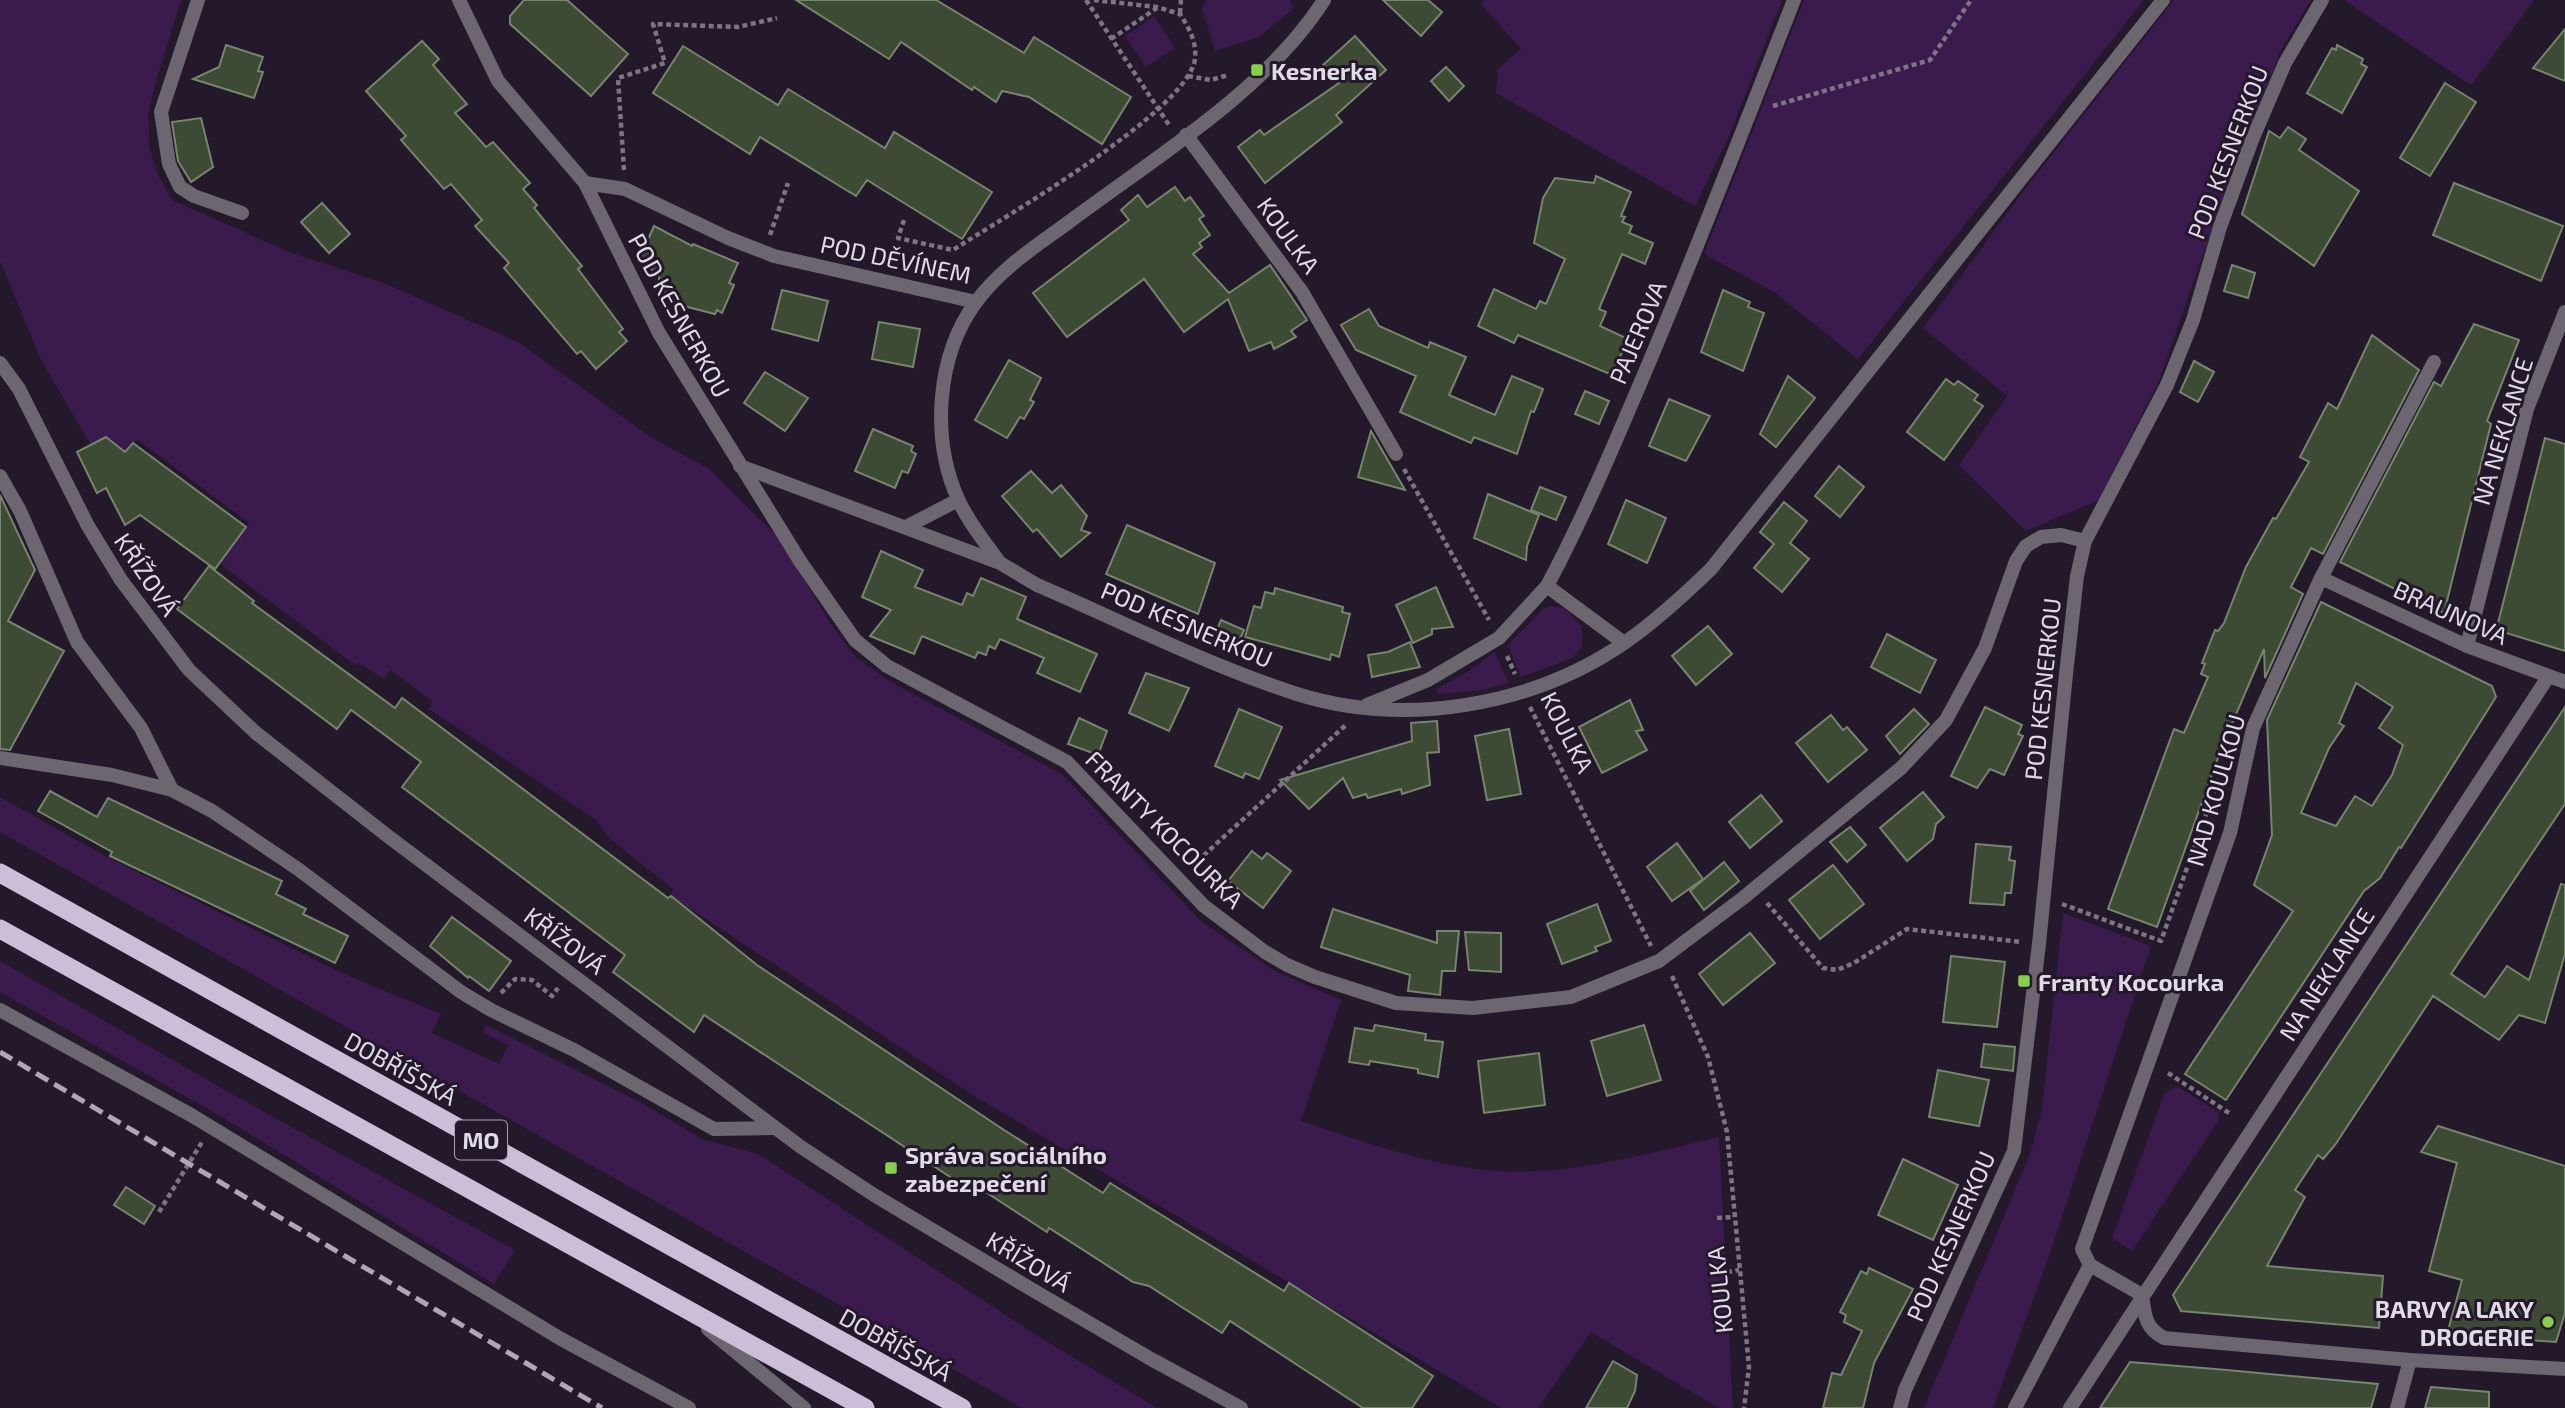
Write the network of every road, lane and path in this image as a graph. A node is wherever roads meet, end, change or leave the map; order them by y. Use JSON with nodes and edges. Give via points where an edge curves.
{"nodes":[{"id":1,"x":198,"y":0,"type":"edge"},
{"id":2,"x":1086,"y":0,"type":"edge"},
{"id":3,"x":1094,"y":0,"type":"edge"},
{"id":4,"x":1181,"y":0,"type":"edge"},
{"id":5,"x":1324,"y":0,"type":"edge"},
{"id":6,"x":1794,"y":0,"type":"edge"},
{"id":7,"x":1971,"y":0,"type":"edge"},
{"id":8,"x":2163,"y":0,"type":"edge"},
{"id":9,"x":2322,"y":0,"type":"edge"},
{"id":10,"x":460,"y":1,"type":"edge"},
{"id":11,"x":1157,"y":7,"type":"junction"},
{"id":12,"x":1180,"y":14,"type":"junction"},
{"id":13,"x":777,"y":18,"type":"dead end"},
{"id":14,"x":1111,"y":38,"type":"junction"},
{"id":15,"x":1751,"y":108,"type":"junction"},
{"id":16,"x":1158,"y":109,"type":"junction"},
{"id":17,"x":1183,"y":137,"type":"junction"},
{"id":18,"x":585,"y":183,"type":"junction"},
{"id":19,"x":788,"y":183,"type":"dead end"},
{"id":20,"x":625,"y":189,"type":"junction"},
{"id":21,"x":242,"y":213,"type":"dead end"},
{"id":22,"x":904,"y":220,"type":"dead end"},
{"id":23,"x":764,"y":252,"type":"junction"},
{"id":24,"x":975,"y":302,"type":"junction"},
{"id":25,"x":2565,"y":312,"type":"edge"},
{"id":26,"x":2434,"y":362,"type":"dead end"},
{"id":27,"x":0,"y":363,"type":"edge"},
{"id":28,"x":1396,"y":454,"type":"joint"},
{"id":29,"x":740,"y":466,"type":"junction"},
{"id":30,"x":0,"y":476,"type":"edge"},
{"id":31,"x":958,"y":500,"type":"junction"},
{"id":32,"x":906,"y":527,"type":"junction"},
{"id":33,"x":2085,"y":541,"type":"junction"},
{"id":34,"x":1000,"y":563,"type":"junction"},
{"id":35,"x":2321,"y":578,"type":"junction"},
{"id":36,"x":1546,"y":586,"type":"junction"},
{"id":37,"x":1499,"y":638,"type":"junction"},
{"id":38,"x":1624,"y":643,"type":"junction"},
{"id":39,"x":2467,"y":646,"type":"junction"},
{"id":40,"x":2548,"y":677,"type":"junction"},
{"id":41,"x":2565,"y":682,"type":"edge"},
{"id":42,"x":1523,"y":692,"type":"junction"},
{"id":43,"x":1364,"y":706,"type":"junction"},
{"id":44,"x":2249,"y":749,"type":"junction"},
{"id":45,"x":0,"y":758,"type":"edge"},
{"id":46,"x":172,"y":790,"type":"junction"},
{"id":47,"x":0,"y":873,"type":"edge"},
{"id":48,"x":1177,"y":879,"type":"junction"},
{"id":49,"x":1755,"y":888,"type":"junction"},
{"id":50,"x":2060,"y":903,"type":"dead end"},
{"id":51,"x":0,"y":929,"type":"edge"},
{"id":52,"x":2039,"y":944,"type":"junction"},
{"id":53,"x":1658,"y":961,"type":"junction"},
{"id":54,"x":532,"y":980,"type":"dead end"},
{"id":55,"x":558,"y":987,"type":"dead end"},
{"id":56,"x":0,"y":1010,"type":"edge"},
{"id":57,"x":2168,"y":1073,"type":"dead end"},
{"id":58,"x":2229,"y":1113,"type":"dead end"},
{"id":59,"x":212,"y":1127,"type":"junction"},
{"id":60,"x":774,"y":1128,"type":"junction"},
{"id":61,"x":159,"y":1212,"type":"dead end"},
{"id":62,"x":1734,"y":1217,"type":"junction"},
{"id":63,"x":1717,"y":1218,"type":"dead end"},
{"id":64,"x":2090,"y":1265,"type":"junction"},
{"id":65,"x":1740,"y":1270,"type":"junction"},
{"id":66,"x":1727,"y":1272,"type":"dead end"},
{"id":67,"x":2142,"y":1295,"type":"junction"},
{"id":68,"x":691,"y":1314,"type":"junction"},
{"id":69,"x":2410,"y":1360,"type":"junction"},
{"id":70,"x":2565,"y":1369,"type":"edge"},
{"id":71,"x":689,"y":1408,"type":"edge"},
{"id":72,"x":804,"y":1408,"type":"edge"},
{"id":73,"x":864,"y":1408,"type":"edge"},
{"id":74,"x":962,"y":1408,"type":"edge"},
{"id":75,"x":1241,"y":1408,"type":"edge"},
{"id":76,"x":1744,"y":1408,"type":"edge"},
{"id":77,"x":1900,"y":1408,"type":"edge"},
{"id":78,"x":2015,"y":1408,"type":"edge"},
{"id":79,"x":2070,"y":1408,"type":"edge"},
{"id":80,"x":2397,"y":1408,"type":"edge"}],
"edges":[{"from":1,"to":21,"type":"street","via":[[162,112],[169,164],[180,187]]},
{"from":2,"to":14,"type":"path"},
{"from":3,"to":11,"type":"path"},
{"from":4,"to":12,"type":"path"},
{"from":5,"to":17,"type":"street","name":"POD DĚVÍNEM","via":[[1261,74]]},
{"from":6,"to":15,"type":"street","name":"PAJEROVA"},
{"from":7,"to":15,"type":"path","via":[[1930,60],[1774,106]]},
{"from":8,"to":38,"type":"street","name":"POD KESNERKOU","via":[[1711,569]]},
{"from":9,"to":33,"type":"street","name":"POD KESNERKOU","via":[[2285,63],[2252,141],[2167,385]]},
{"from":10,"to":18,"type":"street","via":[[498,81]]},
{"from":11,"to":12,"type":"path"},
{"from":11,"to":14,"type":"path"},
{"from":12,"to":16,"type":"path","via":[[1192,33],[1195,59],[1188,76]]},
{"from":13,"to":20,"type":"path","via":[[738,27],[653,24],[665,63],[618,78]]},
{"from":14,"to":16,"type":"path"},
{"from":15,"to":36,"type":"street","name":"PAJEROVA","via":[[1621,428],[1577,530]]},
{"from":16,"to":17,"type":"path"},
{"from":16,"to":22,"type":"path","via":[[1111,147],[953,250],[898,238]]},
{"from":17,"to":24,"type":"street","name":"POD DĚVÍNEM","via":[[1012,264]]},
{"from":17,"to":28,"type":"street","name":"KOULKA","via":[[1302,292]]},
{"from":18,"to":20,"type":"street","name":"POD DĚVÍNEM"},
{"from":18,"to":29,"type":"street","name":"POD KESNERKOU","via":[[659,333]]},
{"from":19,"to":23,"type":"path"},
{"from":20,"to":23,"type":"street","name":"POD DĚVÍNEM"},
{"from":23,"to":24,"type":"street","name":"POD DĚVÍNEM"},
{"from":24,"to":31,"type":"street","via":[[956,338],[942,395],[942,449]]},
{"from":25,"to":39,"type":"street","name":"NA NEKLANCE","via":[[2527,409]]},
{"from":26,"to":35,"type":"street","name":"NAD KOULKOU"},
{"from":27,"to":60,"type":"street","name":"KŘÍŽOVÁ","via":[[19,389],[88,526],[121,580],[217,699],[389,837]]},
{"from":28,"to":37,"type":"path","name":"KOULKA"},
{"from":29,"to":32,"type":"street","name":"POD KESNERKOU"},
{"from":29,"to":48,"type":"street","name":"FRANTY KOCOURKA","via":[[855,640],[887,666],[1068,762]]},
{"from":30,"to":46,"type":"street","via":[[77,642],[141,728]]},
{"from":31,"to":32,"type":"street"},
{"from":31,"to":34,"type":"street"},
{"from":32,"to":34,"type":"street","name":"POD KESNERKOU"},
{"from":33,"to":49,"type":"street","name":"FRANTY KOCOURKA","via":[[2061,535],[2040,537],[2026,547],[2016,561],[1985,649],[1946,720],[1901,768]]},
{"from":33,"to":52,"type":"street","name":"POD KESNERKOU","via":[[2066,674]]},
{"from":34,"to":43,"type":"street","name":"POD KESNERKOU","via":[[1038,585],[1258,680],[1299,695]]},
{"from":35,"to":39,"type":"street","name":"BRAUNOVA"},
{"from":35,"to":44,"type":"street","name":"NAD KOULKOU","via":[[2253,728]]},
{"from":36,"to":37,"type":"street"},
{"from":36,"to":38,"type":"street"},
{"from":37,"to":42,"type":"path","name":"KOULKA"},
{"from":37,"to":43,"type":"street","via":[[1428,680]]},
{"from":38,"to":42,"type":"street","name":"POD KESNERKOU"},
{"from":39,"to":40,"type":"street","name":"BRAUNOVA"},
{"from":40,"to":41,"type":"street","name":"BRAUNOVA"},
{"from":40,"to":67,"type":"street","name":"NA NEKLANCE"},
{"from":42,"to":43,"type":"street","name":"POD KESNERKOU","via":[[1443,708]]},
{"from":42,"to":53,"type":"path","name":"KOULKA"},
{"from":43,"to":48,"type":"path","via":[[1321,751]]},
{"from":44,"to":50,"type":"path","via":[[2223,767],[2161,941]]},
{"from":44,"to":64,"type":"street","name":"NAD KOULKOU","via":[[2230,833],[2082,1249]]},
{"from":45,"to":46,"type":"street","via":[[112,775]]},
{"from":46,"to":60,"type":"street","via":[[298,869],[491,1010],[574,1050],[713,1129]]},
{"from":47,"to":74,"type":"highway","name":"DOBŘÍŠSKÁ","number":"MO"},
{"from":48,"to":53,"type":"street","name":"FRANTY KOCOURKA","via":[[1204,906],[1265,952],[1315,977],[1396,1003],[1473,1008],[1571,997]]},
{"from":49,"to":52,"type":"path","via":[[1823,968],[1837,970],[1854,963],[1907,929]]},
{"from":49,"to":53,"type":"street","name":"FRANTY KOCOURKA"},
{"from":51,"to":68,"type":"highway","number":"MO"},
{"from":52,"to":77,"type":"street","name":"POD KESNERKOU","via":[[2014,1152]]},
{"from":53,"to":62,"type":"path","name":"KOULKA","via":[[1671,975],[1708,1056],[1727,1132]]},
{"from":54,"to":55,"type":"path","via":[[552,996]]},
{"from":56,"to":59,"type":"street"},
{"from":57,"to":58,"type":"path"},
{"from":59,"to":61,"type":"path"},
{"from":59,"to":71,"type":"street","via":[[561,1339]]},
{"from":60,"to":75,"type":"street","name":"KŘÍŽOVÁ","via":[[874,1195]]},
{"from":62,"to":63,"type":"path"},
{"from":62,"to":65,"type":"path","name":"KOULKA"},
{"from":64,"to":67,"type":"street"},
{"from":64,"to":78,"type":"street"},
{"from":65,"to":66,"type":"path"},
{"from":65,"to":76,"type":"path","name":"KOULKA","via":[[1749,1367]]},
{"from":67,"to":69,"type":"street","via":[[2145,1320],[2151,1331],[2164,1338]]},
{"from":67,"to":79,"type":"street","name":"NA NEKLANCE"},
{"from":68,"to":72,"type":"street"},
{"from":68,"to":73,"type":"highway","number":"MO"},
{"from":69,"to":70,"type":"street"},
{"from":69,"to":80,"type":"street"}]}
